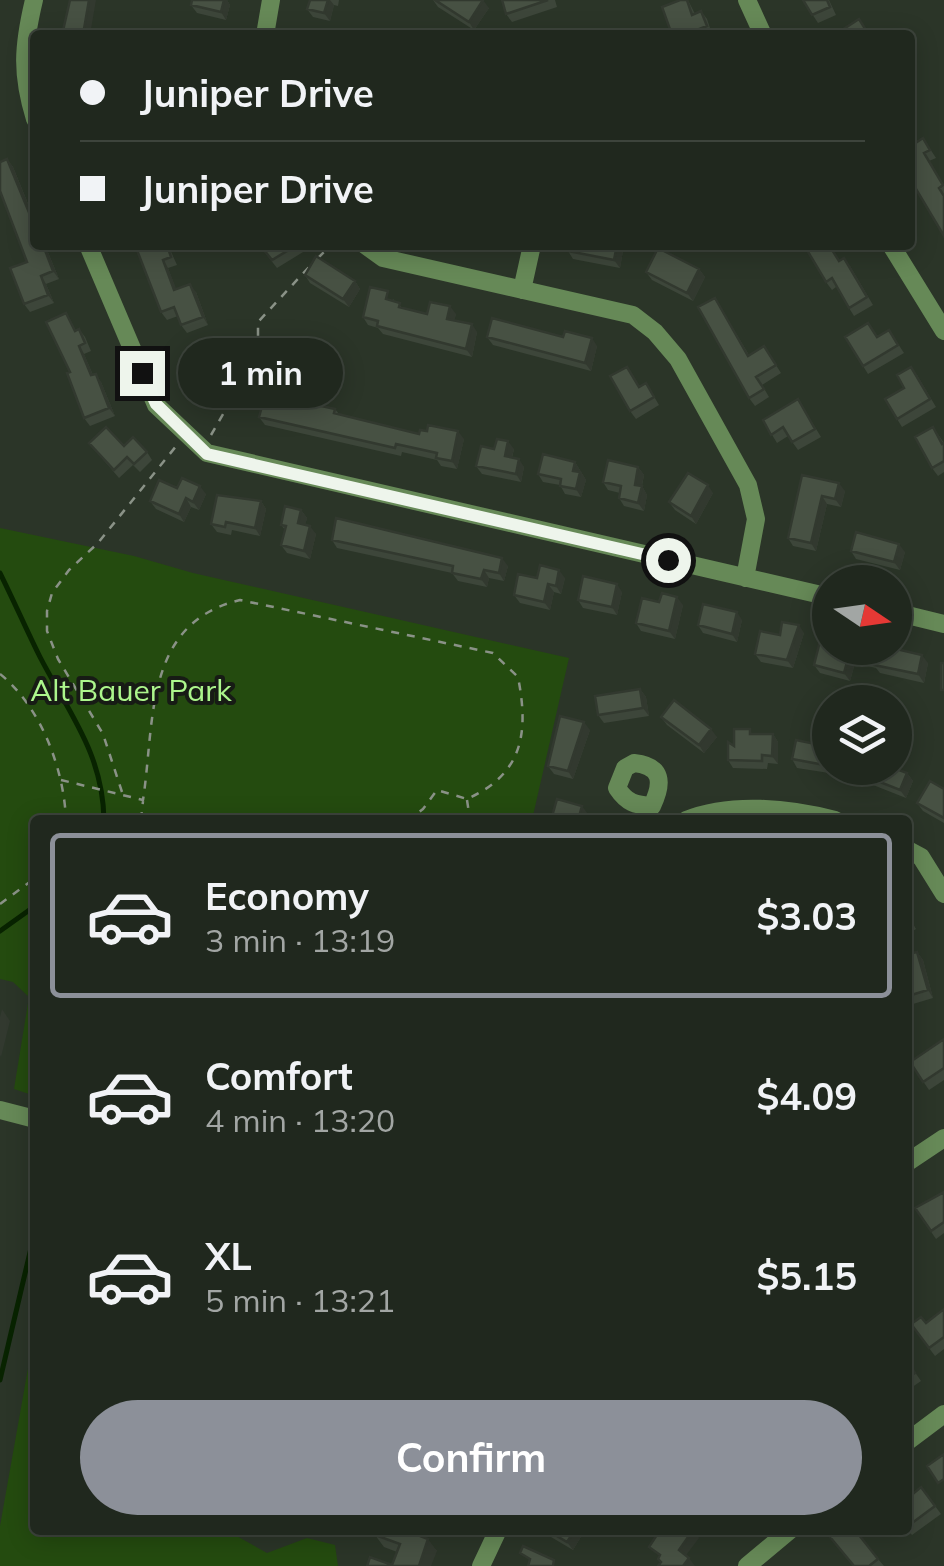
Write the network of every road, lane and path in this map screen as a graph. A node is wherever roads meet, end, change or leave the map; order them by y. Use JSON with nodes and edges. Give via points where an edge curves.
{"nodes":[{"id":1,"x":34,"y":0,"type":"edge"},
{"id":2,"x":271,"y":0,"type":"edge"},
{"id":3,"x":748,"y":0,"type":"edge"},
{"id":4,"x":266,"y":30,"type":"edge"},
{"id":5,"x":761,"y":30,"type":"edge"},
{"id":6,"x":30,"y":103,"type":"edge"},
{"id":7,"x":90,"y":250,"type":"edge"},
{"id":8,"x":326,"y":250,"type":"edge"},
{"id":9,"x":372,"y":250,"type":"edge"},
{"id":10,"x":531,"y":250,"type":"edge"},
{"id":11,"x":894,"y":250,"type":"edge"},
{"id":12,"x":522,"y":290,"type":"junction"},
{"id":13,"x":944,"y":332,"type":"edge"},
{"id":14,"x":210,"y":436,"type":"dead end"},
{"id":15,"x":178,"y":444,"type":"dead end"},
{"id":16,"x":745,"y":578,"type":"junction"},
{"id":17,"x":812,"y":593,"type":"edge"},
{"id":18,"x":912,"y":616,"type":"edge"},
{"id":19,"x":944,"y":624,"type":"edge"},
{"id":20,"x":0,"y":674,"type":"edge"},
{"id":21,"x":61,"y":780,"type":"junction"},
{"id":22,"x":121,"y":794,"type":"junction"},
{"id":23,"x":467,"y":799,"type":"junction"},
{"id":24,"x":143,"y":800,"type":"junction"},
{"id":25,"x":65,"y":815,"type":"edge"},
{"id":26,"x":142,"y":815,"type":"edge"},
{"id":27,"x":416,"y":815,"type":"edge"},
{"id":28,"x":469,"y":815,"type":"edge"},
{"id":29,"x":698,"y":815,"type":"edge"},
{"id":30,"x":814,"y":815,"type":"edge"},
{"id":31,"x":912,"y":852,"type":"edge"},
{"id":32,"x":30,"y":882,"type":"edge"},
{"id":33,"x":944,"y":894,"type":"edge"},
{"id":34,"x":0,"y":904,"type":"edge"},
{"id":35,"x":0,"y":1110,"type":"edge"},
{"id":36,"x":30,"y":1118,"type":"edge"},
{"id":37,"x":944,"y":1138,"type":"edge"},
{"id":38,"x":912,"y":1159,"type":"edge"},
{"id":39,"x":944,"y":1414,"type":"edge"},
{"id":40,"x":912,"y":1438,"type":"edge"},
{"id":41,"x":496,"y":1535,"type":"edge"},
{"id":42,"x":785,"y":1535,"type":"edge"},
{"id":43,"x":757,"y":1562,"type":"edge"},
{"id":44,"x":481,"y":1566,"type":"edge"}],
"edges":[{"from":1,"to":6,"type":"street","via":[[24,42]]},
{"from":2,"to":4,"type":"street"},
{"from":3,"to":5,"type":"street"},
{"from":7,"to":16,"type":"street","via":[[156,404],[207,454]]},
{"from":8,"to":14,"type":"path","via":[[258,322],[258,354]]},
{"from":9,"to":12,"type":"street"},
{"from":10,"to":12,"type":"street"},
{"from":11,"to":13,"type":"street"},
{"from":12,"to":16,"type":"street","via":[[634,315],[678,359],[748,485],[756,519]]},
{"from":15,"to":22,"type":"path","via":[[69,570],[47,612],[58,659],[98,724]]},
{"from":16,"to":17,"type":"street"},
{"from":18,"to":19,"type":"street"},
{"from":20,"to":21,"type":"path","via":[[35,718]]},
{"from":21,"to":22,"type":"path"},
{"from":21,"to":25,"type":"path"},
{"from":22,"to":24,"type":"path"},
{"from":23,"to":24,"type":"path","via":[[505,774],[521,740],[522,695],[507,663],[493,653],[240,600],[189,628],[160,670]]},
{"from":23,"to":27,"type":"path","via":[[437,790]]},
{"from":23,"to":28,"type":"path"},
{"from":24,"to":26,"type":"path"},
{"from":29,"to":30,"type":"street"},
{"from":31,"to":33,"type":"street"},
{"from":32,"to":34,"type":"path"},
{"from":35,"to":36,"type":"street"},
{"from":37,"to":38,"type":"street"},
{"from":39,"to":40,"type":"street"},
{"from":41,"to":44,"type":"street"},
{"from":42,"to":43,"type":"street"}]}
